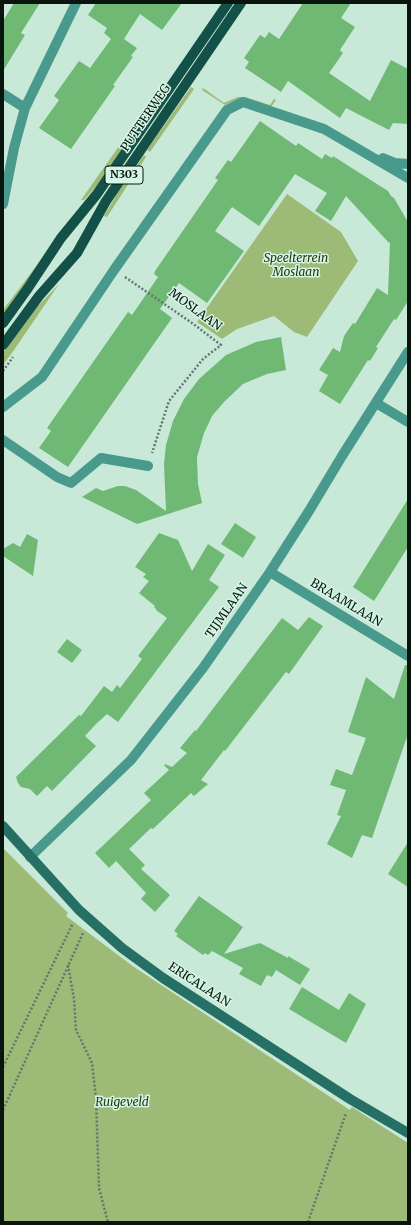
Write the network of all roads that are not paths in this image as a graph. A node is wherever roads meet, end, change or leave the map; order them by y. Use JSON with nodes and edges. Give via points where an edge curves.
{"nodes":[{"id":1,"x":76,"y":3,"type":"edge"},
{"id":2,"x":228,"y":3,"type":"edge"},
{"id":3,"x":241,"y":3,"type":"edge"},
{"id":4,"x":3,"y":94,"type":"edge"},
{"id":5,"x":25,"y":108,"type":"junction"},
{"id":6,"x":360,"y":150,"type":"junction"},
{"id":7,"x":408,"y":164,"type":"edge"},
{"id":8,"x":408,"y":178,"type":"edge"},
{"id":9,"x":3,"y":204,"type":"edge"},
{"id":10,"x":3,"y":324,"type":"edge"},
{"id":11,"x":3,"y":345,"type":"edge"},
{"id":12,"x":408,"y":352,"type":"edge"},
{"id":13,"x":376,"y":403,"type":"junction"},
{"id":14,"x":3,"y":407,"type":"edge"},
{"id":15,"x":408,"y":422,"type":"edge"},
{"id":16,"x":3,"y":440,"type":"edge"},
{"id":17,"x":148,"y":466,"type":"road end"},
{"id":18,"x":270,"y":572,"type":"junction"},
{"id":19,"x":408,"y":656,"type":"edge"},
{"id":20,"x":3,"y":826,"type":"edge"},
{"id":21,"x":30,"y":857,"type":"junction"},
{"id":22,"x":408,"y":1133,"type":"edge"}],
"edges":[{"from":1,"to":5,"type":"street"},
{"from":2,"to":10,"type":"main road","name":"PUTTERWEG","number":"N303","via":[[97,194],[61,238]]},
{"from":3,"to":11,"type":"main road","name":"PUTTERWEG","number":"N303","via":[[106,201],[77,253],[39,296]]},
{"from":4,"to":5,"type":"street"},
{"from":5,"to":9,"type":"street"},
{"from":6,"to":7,"type":"street","via":[[395,163]]},
{"from":6,"to":8,"type":"street"},
{"from":6,"to":14,"type":"street","via":[[324,129],[243,102],[228,110],[114,270],[42,377]]},
{"from":12,"to":13,"type":"street","name":"TIJMLAAN"},
{"from":13,"to":15,"type":"street"},
{"from":13,"to":18,"type":"street","name":"TIJMLAAN"},
{"from":16,"to":17,"type":"street","via":[[57,477],[71,483],[101,458]]},
{"from":18,"to":19,"type":"street","name":"BRAAMLAAN"},
{"from":18,"to":21,"type":"street","name":"TIJMLAAN","via":[[203,668],[131,760]]},
{"from":20,"to":21,"type":"street","name":"ERICALAAN"},
{"from":21,"to":22,"type":"street","name":"ERICALAAN","via":[[88,920],[163,978],[350,1099]]}]}
